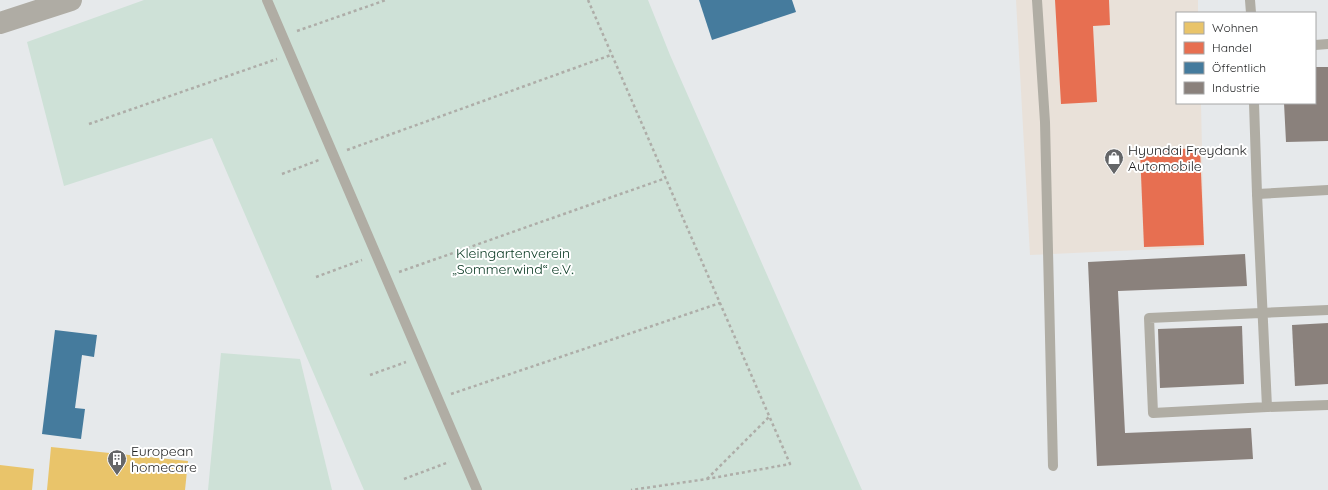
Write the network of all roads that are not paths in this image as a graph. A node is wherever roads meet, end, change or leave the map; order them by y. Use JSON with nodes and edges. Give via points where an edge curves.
{"nodes":[{"id":1,"x":70,"y":0,"type":"edge"},
{"id":2,"x":267,"y":0,"type":"edge"},
{"id":3,"x":1037,"y":0,"type":"edge"},
{"id":4,"x":1250,"y":0,"type":"edge"},
{"id":5,"x":1251,"y":12,"type":"edge"},
{"id":6,"x":1,"y":23,"type":"edge"},
{"id":7,"x":1328,"y":44,"type":"edge"},
{"id":8,"x":1316,"y":45,"type":"edge"},
{"id":9,"x":1254,"y":104,"type":"edge"},
{"id":10,"x":1328,"y":190,"type":"edge"},
{"id":11,"x":1257,"y":194,"type":"junction"},
{"id":12,"x":1328,"y":310,"type":"edge"},
{"id":13,"x":1262,"y":313,"type":"junction"},
{"id":14,"x":1328,"y":405,"type":"edge"},
{"id":15,"x":1267,"y":407,"type":"junction"},
{"id":16,"x":1053,"y":466,"type":"dead end"},
{"id":17,"x":477,"y":490,"type":"edge"}],
"edges":[{"from":1,"to":6,"type":"street"},
{"from":2,"to":17,"type":"lane"},
{"from":3,"to":16,"type":"lane","via":[[1045,122]]},
{"from":4,"to":5,"type":"lane"},
{"from":7,"to":8,"type":"lane"},
{"from":9,"to":11,"type":"lane"},
{"from":10,"to":11,"type":"lane"},
{"from":11,"to":13,"type":"lane"},
{"from":12,"to":13,"type":"lane"},
{"from":13,"to":15,"type":"lane"},
{"from":13,"to":15,"type":"lane","via":[[1149,318],[1154,413]]},
{"from":14,"to":15,"type":"lane"}]}
